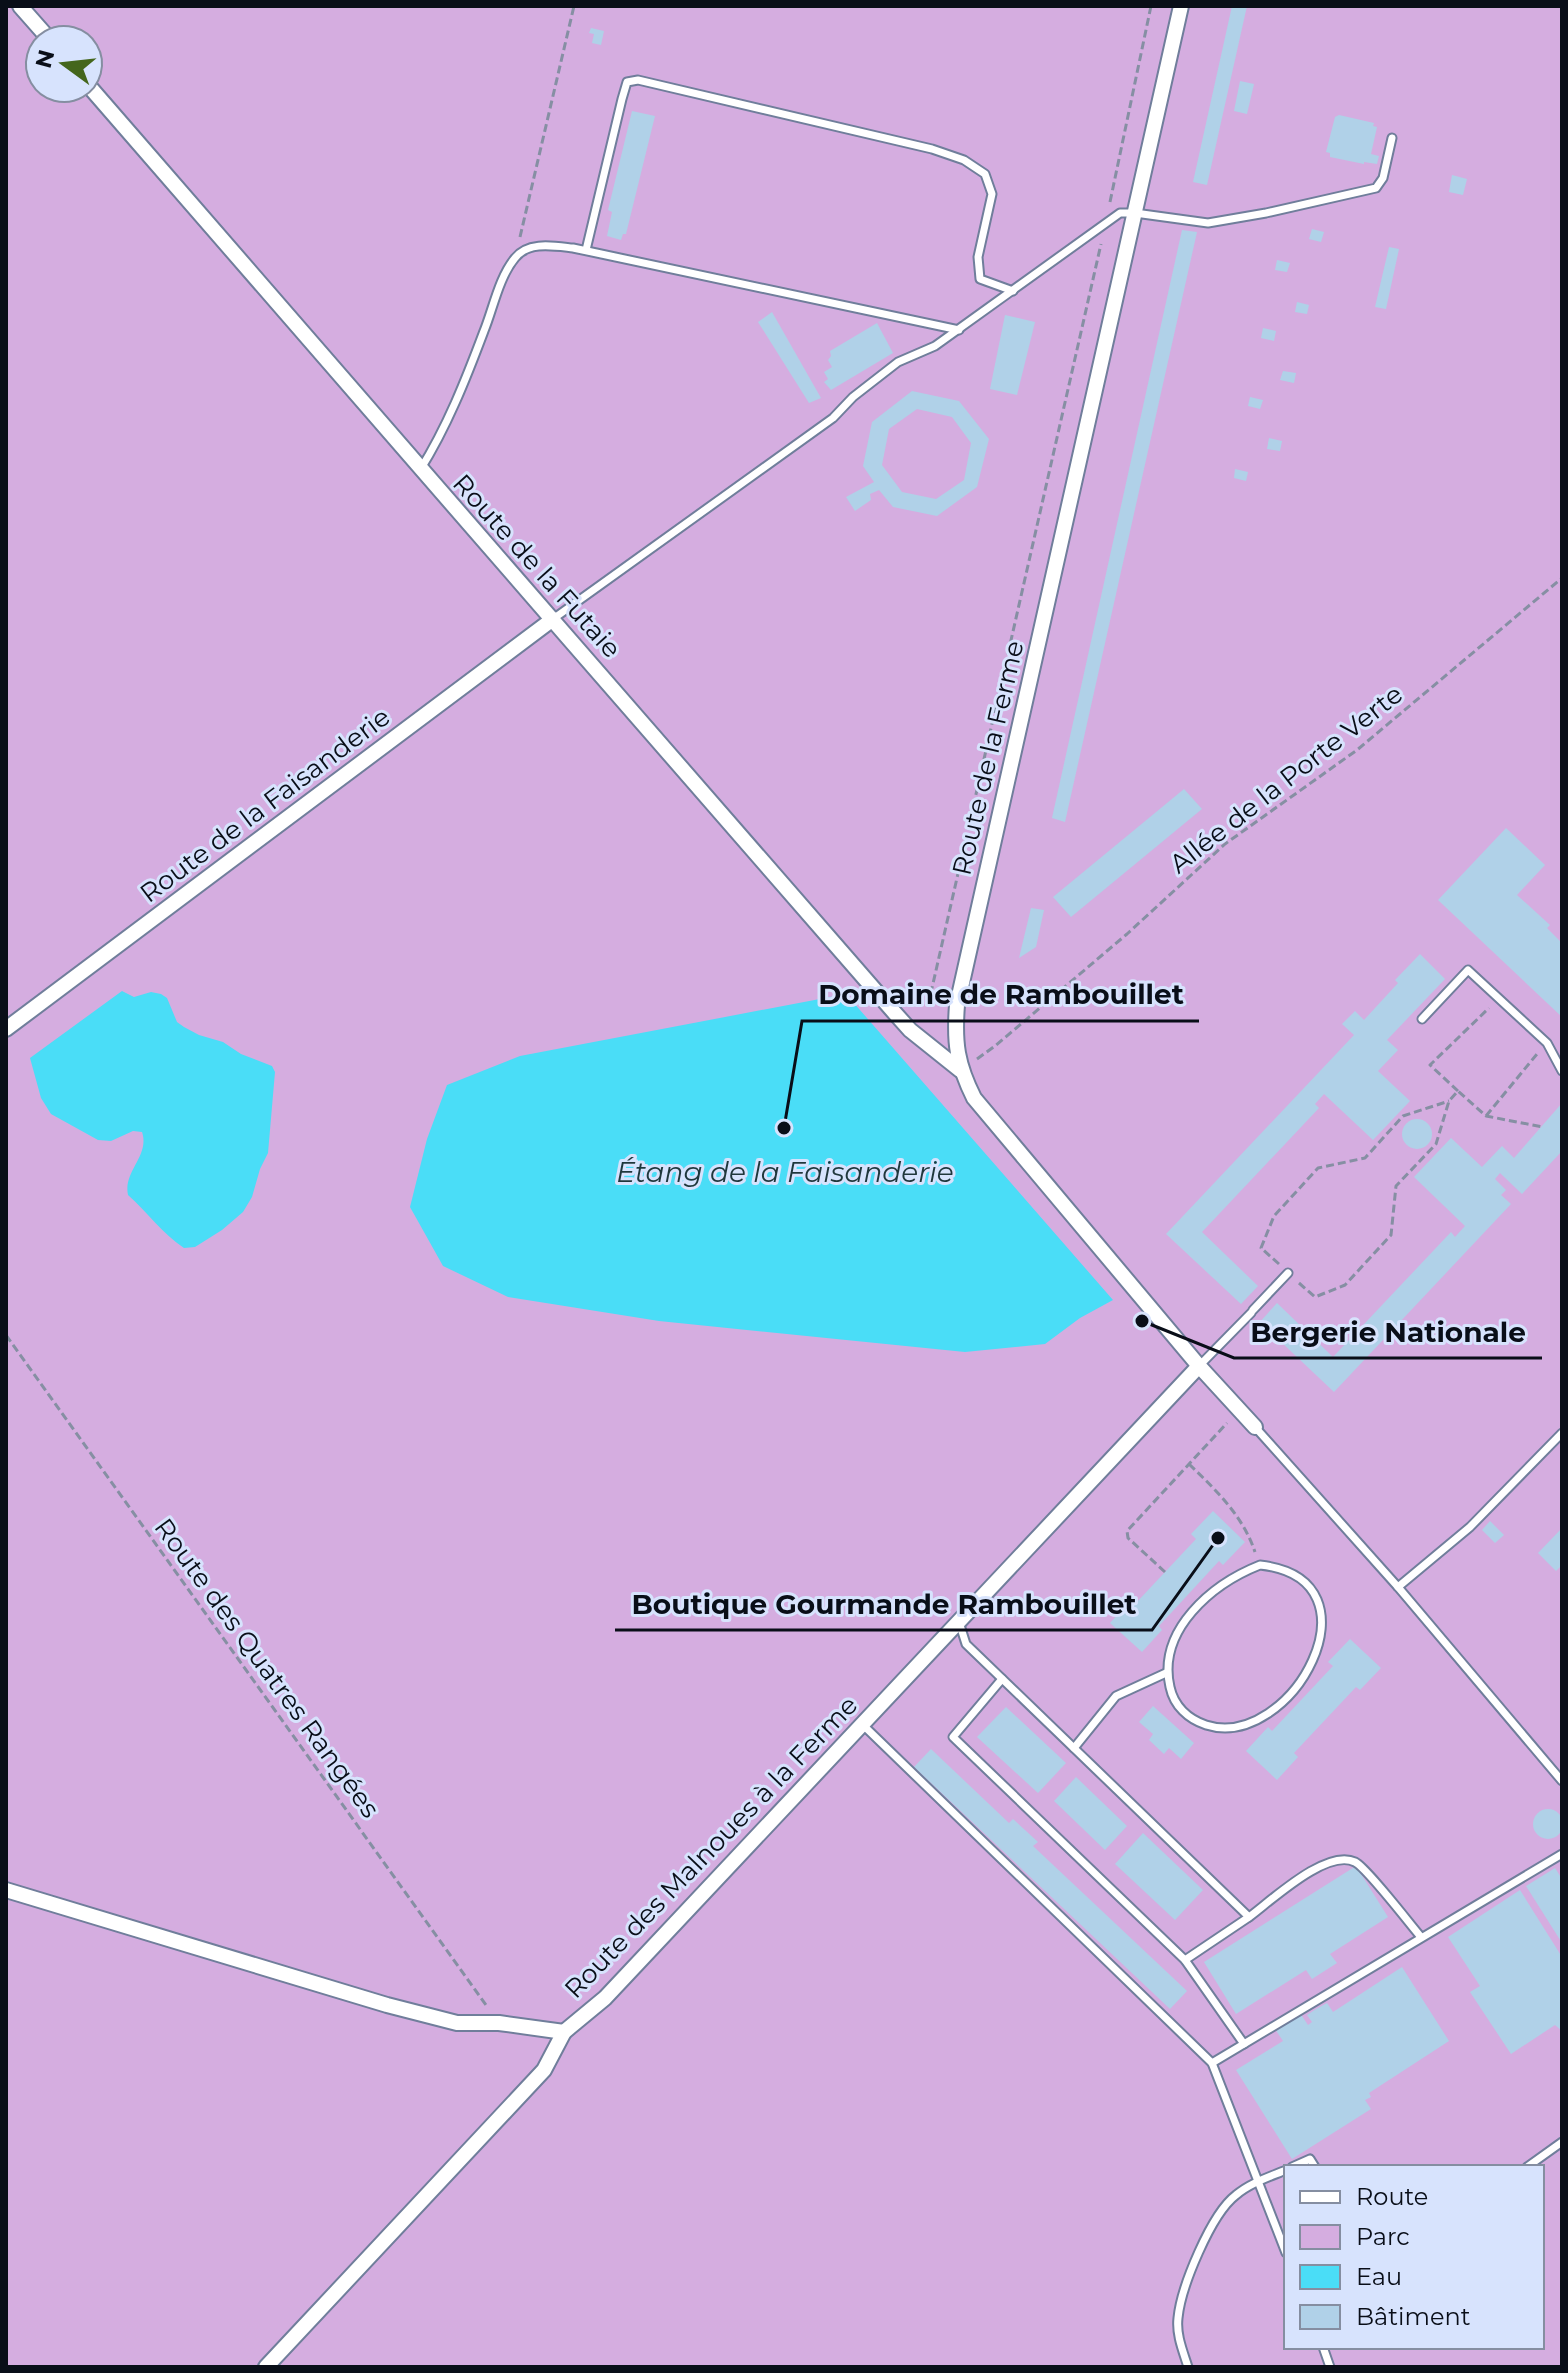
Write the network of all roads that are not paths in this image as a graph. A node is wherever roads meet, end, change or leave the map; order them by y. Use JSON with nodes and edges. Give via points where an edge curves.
{"nodes":[{"id":1,"x":20,"y":6,"type":"edge"},
{"id":2,"x":1181,"y":6,"type":"edge"},
{"id":3,"x":36,"y":24,"type":"edge"},
{"id":4,"x":104,"y":104,"type":"edge"},
{"id":5,"x":1392,"y":138,"type":"dead end"},
{"id":6,"x":1135,"y":213,"type":"junction"},
{"id":7,"x":586,"y":250,"type":"junction"},
{"id":8,"x":1013,"y":291,"type":"junction"},
{"id":9,"x":959,"y":330,"type":"junction"},
{"id":10,"x":420,"y":470,"type":"junction"},
{"id":11,"x":553,"y":619,"type":"junction"},
{"id":12,"x":1422,"y":1019,"type":"dead end"},
{"id":13,"x":6,"y":1029,"type":"edge"},
{"id":14,"x":960,"y":1070,"type":"junction"},
{"id":15,"x":1562,"y":1071,"type":"edge"},
{"id":16,"x":1288,"y":1273,"type":"road end"},
{"id":17,"x":1199,"y":1366,"type":"junction"},
{"id":18,"x":1255,"y":1427,"type":"joint"},
{"id":19,"x":1562,"y":1433,"type":"edge"},
{"id":20,"x":1398,"y":1587,"type":"junction"},
{"id":21,"x":959,"y":1622,"type":"junction"},
{"id":22,"x":1166,"y":1673,"type":"junction"},
{"id":23,"x":1002,"y":1679,"type":"junction"},
{"id":24,"x":863,"y":1725,"type":"junction"},
{"id":25,"x":1074,"y":1748,"type":"junction"},
{"id":26,"x":1562,"y":1781,"type":"edge"},
{"id":27,"x":1562,"y":1854,"type":"edge"},
{"id":28,"x":6,"y":1890,"type":"edge"},
{"id":29,"x":1249,"y":1917,"type":"junction"},
{"id":30,"x":1421,"y":1937,"type":"junction"},
{"id":31,"x":1185,"y":1960,"type":"junction"},
{"id":32,"x":564,"y":2032,"type":"junction"},
{"id":33,"x":1244,"y":2044,"type":"junction"},
{"id":34,"x":1212,"y":2063,"type":"junction"},
{"id":35,"x":1562,"y":2142,"type":"edge"},
{"id":36,"x":1296,"y":2165,"type":"edge"},
{"id":37,"x":1314,"y":2165,"type":"edge"},
{"id":38,"x":1530,"y":2165,"type":"edge"},
{"id":39,"x":1284,"y":2171,"type":"edge"},
{"id":40,"x":1258,"y":2182,"type":"junction"},
{"id":41,"x":1284,"y":2248,"type":"edge"},
{"id":42,"x":266,"y":2367,"type":"edge"},
{"id":43,"x":1188,"y":2367,"type":"edge"}],
"edges":[{"from":1,"to":3,"type":"street"},
{"from":2,"to":6,"type":"street","name":"Route de la Ferme"},
{"from":4,"to":10,"type":"street","name":"Route de la Futaie"},
{"from":5,"to":6,"type":"lane","via":[[1376,188],[1208,223]]},
{"from":6,"to":8,"type":"lane","via":[[1120,213]]},
{"from":6,"to":14,"type":"street","name":"Route de la Ferme","via":[[957,1005],[954,1035]]},
{"from":7,"to":8,"type":"lane","via":[[627,82],[638,80],[964,160],[985,174],[992,194],[978,257],[980,279]]},
{"from":7,"to":9,"type":"lane"},
{"from":7,"to":10,"type":"lane","via":[[547,245],[516,256],[462,389]]},
{"from":8,"to":9,"type":"lane"},
{"from":9,"to":11,"type":"lane","via":[[898,362],[833,418]]},
{"from":10,"to":11,"type":"street","name":"Route de la Futaie"},
{"from":11,"to":13,"type":"street","name":"Route de la Faisanderie"},
{"from":11,"to":14,"type":"street","name":"Route de la Futaie","via":[[910,1030]]},
{"from":12,"to":15,"type":"lane","via":[[1468,970],[1547,1043]]},
{"from":14,"to":17,"type":"street","name":"Route de la Ferme","via":[[974,1098]]},
{"from":16,"to":17,"type":"lane"},
{"from":17,"to":18,"type":"street","name":"Route de la Ferme"},
{"from":17,"to":21,"type":"street","name":"Route des Malnoues à la Ferme"},
{"from":18,"to":20,"type":"lane"},
{"from":19,"to":20,"type":"lane","via":[[1470,1527]]},
{"from":20,"to":26,"type":"lane"},
{"from":21,"to":23,"type":"lane","via":[[966,1644]]},
{"from":21,"to":24,"type":"street","name":"Route des Malnoues à la Ferme"},
{"from":22,"to":22,"type":"lane","via":[[1180,1628],[1221,1586],[1260,1565],[1282,1567],[1313,1593],[1322,1613],[1319,1647],[1297,1686],[1246,1726],[1206,1725],[1187,1715],[1173,1700]]},
{"from":22,"to":25,"type":"lane","via":[[1116,1696]]},
{"from":23,"to":25,"type":"lane"},
{"from":23,"to":31,"type":"lane","via":[[953,1737]]},
{"from":24,"to":32,"type":"street","name":"Route des Malnoues à la Ferme","via":[[605,1998]]},
{"from":24,"to":34,"type":"lane"},
{"from":25,"to":29,"type":"lane"},
{"from":27,"to":30,"type":"lane"},
{"from":28,"to":32,"type":"street","via":[[457,2023]]},
{"from":29,"to":30,"type":"lane","via":[[1319,1865],[1342,1858],[1358,1863]]},
{"from":29,"to":31,"type":"lane"},
{"from":30,"to":33,"type":"lane"},
{"from":31,"to":33,"type":"lane"},
{"from":32,"to":42,"type":"street","name":"Route des Malnoues à la Ferme","via":[[544,2070]]},
{"from":33,"to":34,"type":"lane"},
{"from":34,"to":40,"type":"lane"},
{"from":35,"to":38,"type":"lane"},
{"from":36,"to":37,"type":"lane","via":[[1310,2159]]},
{"from":39,"to":40,"type":"lane"},
{"from":40,"to":41,"type":"lane"},
{"from":40,"to":43,"type":"lane","via":[[1235,2195],[1217,2215],[1184,2293],[1179,2338]]}]}
